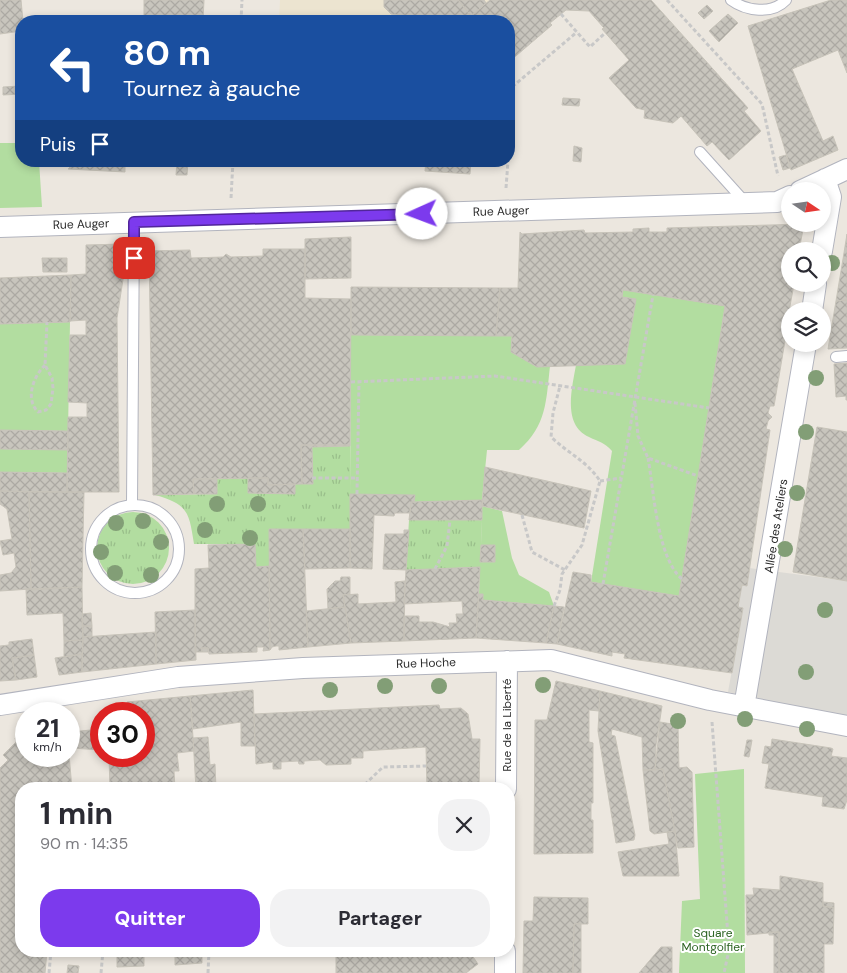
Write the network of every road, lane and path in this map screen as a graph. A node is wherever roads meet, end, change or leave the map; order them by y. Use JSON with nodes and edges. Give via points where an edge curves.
{"nodes":[{"id":1,"x":242,"y":0,"type":"edge"},
{"id":2,"x":667,"y":0,"type":"edge"},
{"id":3,"x":731,"y":0,"type":"edge"},
{"id":4,"x":786,"y":0,"type":"edge"},
{"id":5,"x":561,"y":14,"type":"dead end"},
{"id":6,"x":241,"y":15,"type":"edge"},
{"id":7,"x":577,"y":32,"type":"junction"},
{"id":8,"x":605,"y":33,"type":"dead end"},
{"id":9,"x":515,"y":84,"type":"edge"},
{"id":10,"x":700,"y":152,"type":"dead end"},
{"id":11,"x":233,"y":167,"type":"edge"},
{"id":12,"x":508,"y":167,"type":"edge"},
{"id":13,"x":847,"y":169,"type":"edge"},
{"id":14,"x":825,"y":179,"type":"junction"},
{"id":15,"x":783,"y":182,"type":"edge"},
{"id":16,"x":819,"y":182,"type":"edge"},
{"id":17,"x":506,"y":191,"type":"dead end"},
{"id":18,"x":781,"y":196,"type":"edge"},
{"id":19,"x":231,"y":198,"type":"dead end"},
{"id":20,"x":745,"y":202,"type":"junction"},
{"id":21,"x":134,"y":222,"type":"junction"},
{"id":22,"x":0,"y":227,"type":"edge"},
{"id":23,"x":824,"y":242,"type":"edge"},
{"id":24,"x":653,"y":295,"type":"dead end"},
{"id":25,"x":47,"y":322,"type":"dead end"},
{"id":26,"x":805,"y":352,"type":"edge"},
{"id":27,"x":847,"y":356,"type":"edge"},
{"id":28,"x":836,"y":357,"type":"dead end"},
{"id":29,"x":45,"y":365,"type":"junction"},
{"id":30,"x":351,"y":382,"type":"dead end"},
{"id":31,"x":358,"y":382,"type":"junction"},
{"id":32,"x":560,"y":386,"type":"junction"},
{"id":33,"x":635,"y":397,"type":"junction"},
{"id":34,"x":709,"y":408,"type":"dead end"},
{"id":35,"x":648,"y":458,"type":"junction"},
{"id":36,"x":698,"y":476,"type":"dead end"},
{"id":37,"x":312,"y":478,"type":"dead end"},
{"id":38,"x":357,"y":478,"type":"junction"},
{"id":39,"x":621,"y":478,"type":"junction"},
{"id":40,"x":600,"y":481,"type":"junction"},
{"id":41,"x":358,"y":494,"type":"dead end"},
{"id":42,"x":132,"y":504,"type":"junction"},
{"id":43,"x":522,"y":515,"type":"dead end"},
{"id":44,"x":450,"y":520,"type":"dead end"},
{"id":45,"x":435,"y":569,"type":"dead end"},
{"id":46,"x":565,"y":570,"type":"junction"},
{"id":47,"x":682,"y":579,"type":"dead end"},
{"id":48,"x":603,"y":584,"type":"dead end"},
{"id":49,"x":554,"y":606,"type":"dead end"},
{"id":50,"x":507,"y":661,"type":"junction"},
{"id":51,"x":710,"y":700,"type":"junction"},
{"id":52,"x":0,"y":705,"type":"edge"},
{"id":53,"x":744,"y":707,"type":"junction"},
{"id":54,"x":847,"y":726,"type":"edge"},
{"id":55,"x":426,"y":766,"type":"dead end"},
{"id":56,"x":368,"y":782,"type":"edge"},
{"id":57,"x":506,"y":782,"type":"edge"},
{"id":58,"x":50,"y":957,"type":"edge"},
{"id":59,"x":102,"y":957,"type":"edge"},
{"id":60,"x":208,"y":957,"type":"edge"},
{"id":61,"x":505,"y":957,"type":"edge"},
{"id":62,"x":49,"y":973,"type":"edge"},
{"id":63,"x":101,"y":973,"type":"edge"},
{"id":64,"x":208,"y":973,"type":"edge"},
{"id":65,"x":505,"y":973,"type":"edge"},
{"id":66,"x":724,"y":973,"type":"edge"}],
"edges":[{"from":1,"to":6,"type":"path"},
{"from":2,"to":15,"type":"path","via":[[762,104]]},
{"from":3,"to":4,"type":"lane","via":[[742,8],[762,10],[781,5]]},
{"from":5,"to":7,"type":"path"},
{"from":7,"to":8,"type":"path","via":[[590,47]]},
{"from":7,"to":9,"type":"path"},
{"from":10,"to":20,"type":"lane"},
{"from":11,"to":19,"type":"path"},
{"from":12,"to":17,"type":"path"},
{"from":13,"to":14,"type":"street"},
{"from":14,"to":16,"type":"street"},
{"from":14,"to":23,"type":"street","via":[[831,197]]},
{"from":18,"to":20,"type":"street","name":"Rue Auger","via":[[777,202]]},
{"from":20,"to":21,"type":"street","name":"Rue Auger"},
{"from":21,"to":22,"type":"street","name":"Rue Auger"},
{"from":21,"to":42,"type":"lane"},
{"from":24,"to":33,"type":"path"},
{"from":25,"to":29,"type":"path"},
{"from":26,"to":53,"type":"street","name":"Allée des Ateliers"},
{"from":27,"to":28,"type":"lane"},
{"from":29,"to":29,"type":"path","via":[[54,388],[51,404],[38,412],[33,407],[31,396],[34,380]]},
{"from":30,"to":31,"type":"path"},
{"from":31,"to":32,"type":"path","via":[[495,376]]},
{"from":31,"to":38,"type":"path"},
{"from":32,"to":33,"type":"path"},
{"from":32,"to":40,"type":"path","via":[[551,437],[590,466]]},
{"from":33,"to":34,"type":"path"},
{"from":33,"to":35,"type":"path","via":[[638,436]]},
{"from":33,"to":39,"type":"path"},
{"from":35,"to":36,"type":"path"},
{"from":35,"to":47,"type":"path","via":[[665,555]]},
{"from":37,"to":38,"type":"path"},
{"from":38,"to":41,"type":"path"},
{"from":39,"to":40,"type":"path"},
{"from":39,"to":48,"type":"path"},
{"from":40,"to":46,"type":"path","via":[[582,545]]},
{"from":42,"to":42,"type":"lane","via":[[150,507],[166,516],[176,532],[180,550],[175,568],[164,582],[148,591],[130,593],[112,587],[98,574],[91,557],[92,538],[100,521],[114,509]]},
{"from":43,"to":46,"type":"path","via":[[532,552]]},
{"from":44,"to":45,"type":"path","via":[[447,546]]},
{"from":46,"to":49,"type":"path"},
{"from":50,"to":51,"type":"street","name":"Rue Hoche","via":[[552,660]]},
{"from":50,"to":52,"type":"street","name":"Rue Hoche","via":[[303,668],[178,678]]},
{"from":50,"to":57,"type":"street","name":"Rue de la Liberté"},
{"from":51,"to":53,"type":"street","name":"Rue Hoche"},
{"from":51,"to":66,"type":"path","via":[[730,950]]},
{"from":53,"to":54,"type":"street","name":"Rue Hoche"},
{"from":55,"to":56,"type":"path","via":[[383,768]]},
{"from":58,"to":62,"type":"path"},
{"from":59,"to":63,"type":"path"},
{"from":60,"to":64,"type":"path"},
{"from":61,"to":65,"type":"street"}]}
